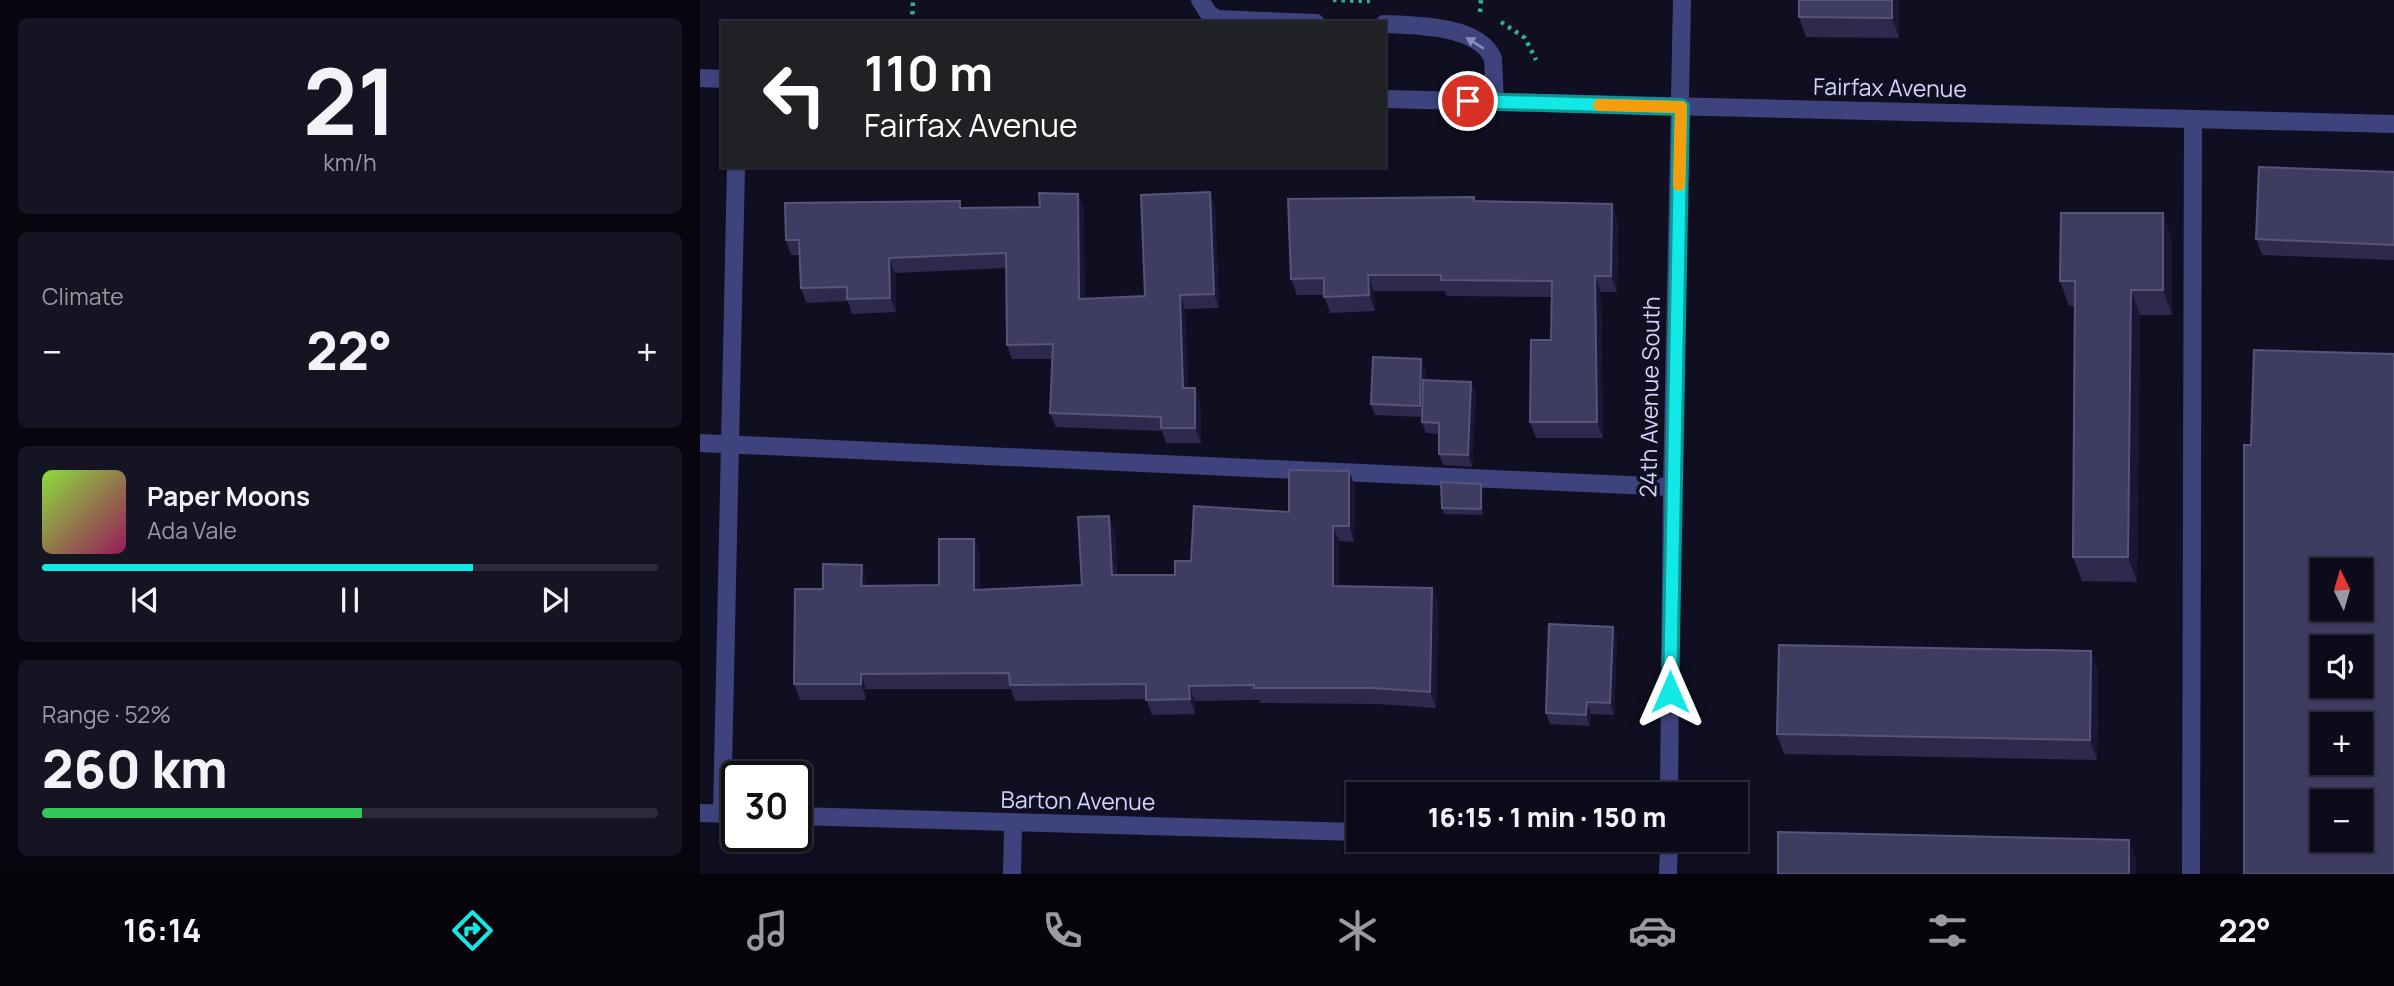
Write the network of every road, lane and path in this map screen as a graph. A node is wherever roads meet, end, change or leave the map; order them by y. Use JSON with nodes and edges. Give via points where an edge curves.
{"nodes":[{"id":1,"x":913,"y":0,"type":"edge"},
{"id":2,"x":1200,"y":0,"type":"edge"},
{"id":3,"x":1480,"y":0,"type":"edge"},
{"id":4,"x":1682,"y":0,"type":"edge"},
{"id":5,"x":1480,"y":12,"type":"dead end"},
{"id":6,"x":912,"y":21,"type":"edge"},
{"id":7,"x":1266,"y":21,"type":"edge"},
{"id":8,"x":1386,"y":24,"type":"edge"},
{"id":9,"x":700,"y":78,"type":"edge"},
{"id":10,"x":721,"y":79,"type":"edge"},
{"id":11,"x":1386,"y":99,"type":"edge"},
{"id":12,"x":1495,"y":102,"type":"junction"},
{"id":13,"x":1681,"y":107,"type":"junction"},
{"id":14,"x":2193,"y":119,"type":"junction"},
{"id":15,"x":2394,"y":124,"type":"edge"},
{"id":16,"x":736,"y":168,"type":"edge"},
{"id":17,"x":700,"y":443,"type":"edge"},
{"id":18,"x":730,"y":444,"type":"junction"},
{"id":19,"x":1672,"y":486,"type":"junction"},
{"id":20,"x":729,"y":761,"type":"edge"},
{"id":21,"x":1669,"y":782,"type":"edge"},
{"id":22,"x":700,"y":813,"type":"edge"},
{"id":23,"x":721,"y":814,"type":"edge"},
{"id":24,"x":812,"y":817,"type":"edge"},
{"id":25,"x":1013,"y":825,"type":"junction"},
{"id":26,"x":1346,"y":832,"type":"edge"},
{"id":27,"x":1669,"y":852,"type":"edge"},
{"id":28,"x":1012,"y":874,"type":"edge"},
{"id":29,"x":1668,"y":874,"type":"edge"},
{"id":30,"x":2190,"y":874,"type":"edge"}],
"edges":[{"from":1,"to":6,"type":"path"},
{"from":2,"to":7,"type":"street","via":[[1217,19]]},
{"from":3,"to":5,"type":"path"},
{"from":4,"to":13,"type":"street","name":"24th Avenue South"},
{"from":12,"to":8,"type":"street","one_way":true,"via":[[1493,59],[1476,43],[1449,28]]},
{"from":9,"to":10,"type":"street"},
{"from":11,"to":12,"type":"street","name":"Fairfax Avenue"},
{"from":12,"to":13,"type":"street","name":"Fairfax Avenue"},
{"from":13,"to":14,"type":"street","name":"Fairfax Avenue"},
{"from":13,"to":19,"type":"street","name":"24th Avenue South"},
{"from":14,"to":15,"type":"street","name":"Fairfax Avenue"},
{"from":14,"to":30,"type":"street"},
{"from":16,"to":18,"type":"street"},
{"from":17,"to":18,"type":"street"},
{"from":18,"to":19,"type":"street"},
{"from":18,"to":20,"type":"street"},
{"from":19,"to":21,"type":"street","name":"24th Avenue South"},
{"from":22,"to":23,"type":"street"},
{"from":24,"to":25,"type":"street","name":"Barton Avenue"},
{"from":25,"to":26,"type":"street","name":"Barton Avenue"},
{"from":25,"to":28,"type":"street"},
{"from":27,"to":29,"type":"street"}]}
